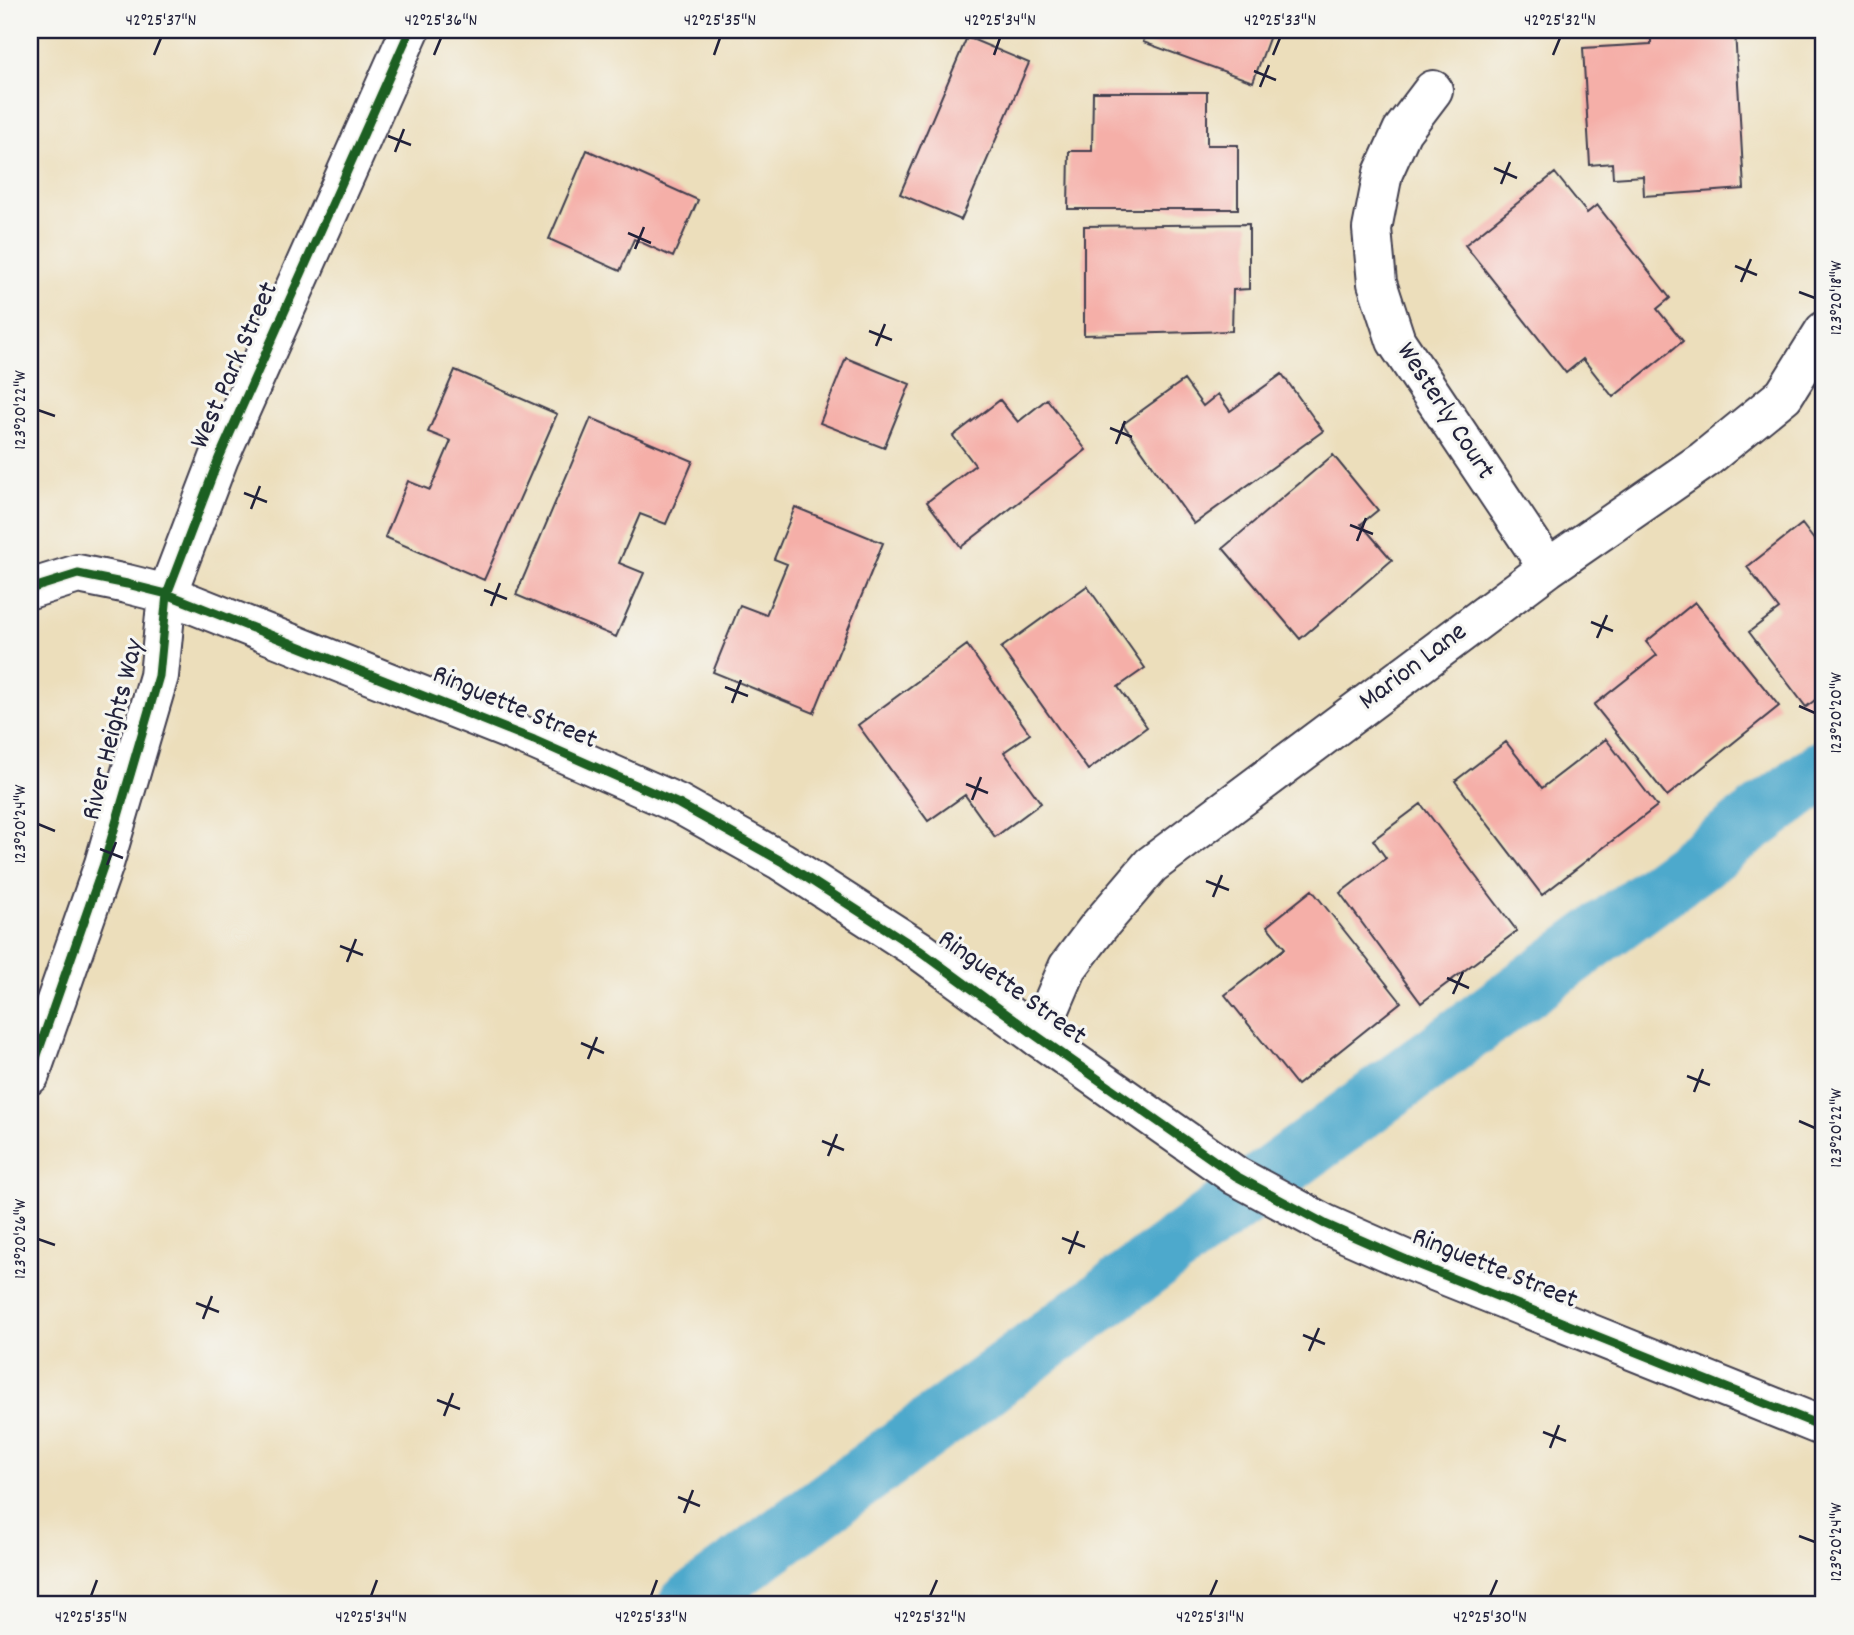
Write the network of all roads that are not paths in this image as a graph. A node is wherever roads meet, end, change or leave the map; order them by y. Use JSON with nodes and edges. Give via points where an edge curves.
{"nodes":[{"id":1,"x":410,"y":30,"type":"edge"},
{"id":2,"x":1433,"y":90,"type":"dead end"},
{"id":3,"x":1824,"y":331,"type":"edge"},
{"id":4,"x":1548,"y":568,"type":"junction"},
{"id":5,"x":30,"y":589,"type":"edge"},
{"id":6,"x":167,"y":594,"type":"junction"},
{"id":7,"x":1038,"y":1037,"type":"junction"},
{"id":8,"x":30,"y":1075,"type":"edge"},
{"id":9,"x":1824,"y":1427,"type":"edge"}],
"edges":[{"from":1,"to":6,"type":"street","name":"West Park Street","via":[[219,458]]},
{"from":2,"to":4,"type":"street","name":"Westerly Court","via":[[1402,131],[1383,173],[1372,229],[1377,283],[1396,341]]},
{"from":3,"to":4,"type":"street","name":"Marion Lane","via":[[1784,395],[1704,460]]},
{"from":4,"to":7,"type":"street","name":"Marion Lane","via":[[1151,865],[1068,967]]},
{"from":5,"to":6,"type":"street","via":[[78,574]]},
{"from":6,"to":7,"type":"street","name":"Ringuette Street","via":[[534,740],[679,804],[781,861],[919,950]]},
{"from":6,"to":8,"type":"street","name":"River Heights Way","via":[[159,676],[104,864]]},
{"from":7,"to":9,"type":"street","name":"Ringuette Street","via":[[1236,1176],[1325,1224]]}]}
